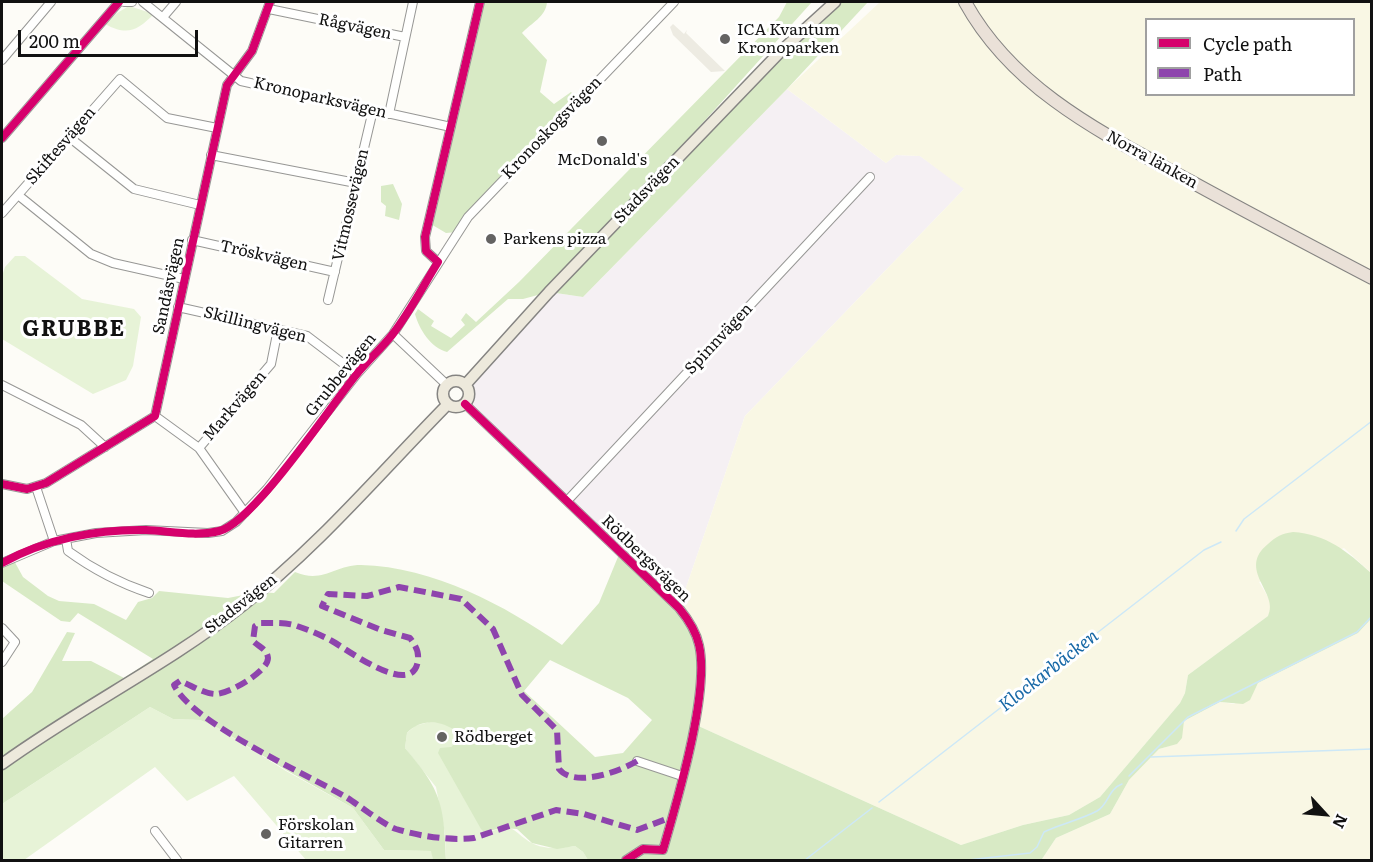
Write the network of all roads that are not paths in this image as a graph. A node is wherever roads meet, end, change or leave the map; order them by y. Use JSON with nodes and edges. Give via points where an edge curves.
{"nodes":[{"id":1,"x":51,"y":2,"type":"edge"},
{"id":2,"x":119,"y":2,"type":"edge"},
{"id":3,"x":124,"y":2,"type":"edge"},
{"id":4,"x":132,"y":2,"type":"edge"},
{"id":5,"x":143,"y":2,"type":"edge"},
{"id":6,"x":176,"y":2,"type":"edge"},
{"id":7,"x":413,"y":2,"type":"edge"},
{"id":8,"x":480,"y":2,"type":"edge"},
{"id":9,"x":674,"y":2,"type":"edge"},
{"id":10,"x":835,"y":2,"type":"edge"},
{"id":11,"x":965,"y":2,"type":"edge"},
{"id":12,"x":270,"y":5,"type":"edge"},
{"id":13,"x":164,"y":16,"type":"junction"},
{"id":14,"x":405,"y":37,"type":"junction"},
{"id":15,"x":2,"y":60,"type":"edge"},
{"id":16,"x":233,"y":75,"type":"junction"},
{"id":17,"x":373,"y":110,"type":"junction"},
{"id":18,"x":389,"y":114,"type":"junction"},
{"id":19,"x":451,"y":127,"type":"junction"},
{"id":20,"x":217,"y":128,"type":"junction"},
{"id":21,"x":69,"y":136,"type":"junction"},
{"id":22,"x":2,"y":138,"type":"edge"},
{"id":23,"x":211,"y":155,"type":"junction"},
{"id":24,"x":870,"y":177,"type":"dead end"},
{"id":25,"x":356,"y":183,"type":"junction"},
{"id":26,"x":18,"y":195,"type":"junction"},
{"id":27,"x":200,"y":205,"type":"junction"},
{"id":28,"x":2,"y":213,"type":"edge"},
{"id":29,"x":192,"y":240,"type":"junction"},
{"id":30,"x":438,"y":262,"type":"junction"},
{"id":31,"x":335,"y":272,"type":"junction"},
{"id":32,"x":1371,"y":278,"type":"edge"},
{"id":33,"x":184,"y":279,"type":"junction"},
{"id":34,"x":328,"y":300,"type":"dead end"},
{"id":35,"x":178,"y":307,"type":"junction"},
{"id":36,"x":278,"y":329,"type":"junction"},
{"id":37,"x":393,"y":334,"type":"junction"},
{"id":38,"x":357,"y":374,"type":"junction"},
{"id":39,"x":447,"y":384,"type":"junction"},
{"id":40,"x":466,"y":384,"type":"junction"},
{"id":41,"x":2,"y":387,"type":"edge"},
{"id":42,"x":465,"y":404,"type":"junction"},
{"id":43,"x":448,"y":405,"type":"junction"},
{"id":44,"x":155,"y":416,"type":"junction"},
{"id":45,"x":105,"y":447,"type":"junction"},
{"id":46,"x":199,"y":448,"type":"junction"},
{"id":47,"x":2,"y":484,"type":"edge"},
{"id":48,"x":36,"y":487,"type":"junction"},
{"id":49,"x":567,"y":501,"type":"junction"},
{"id":50,"x":245,"y":513,"type":"junction"},
{"id":51,"x":66,"y":539,"type":"junction"},
{"id":52,"x":54,"y":541,"type":"junction"},
{"id":53,"x":2,"y":563,"type":"edge"},
{"id":54,"x":149,"y":593,"type":"dead end"},
{"id":55,"x":2,"y":628,"type":"edge"},
{"id":56,"x":2,"y":662,"type":"edge"},
{"id":57,"x":637,"y":761,"type":"dead end"},
{"id":58,"x":2,"y":764,"type":"edge"},
{"id":59,"x":682,"y":776,"type":"junction"},
{"id":60,"x":155,"y":831,"type":"dead end"},
{"id":61,"x":177,"y":861,"type":"edge"},
{"id":62,"x":626,"y":861,"type":"edge"}],
"edges":[{"from":1,"to":15,"type":"street"},
{"from":2,"to":22,"type":"street"},
{"from":3,"to":4,"type":"street"},
{"from":5,"to":13,"type":"street","name":"Kronoparksvägen"},
{"from":6,"to":13,"type":"street"},
{"from":7,"to":14,"type":"street"},
{"from":8,"to":19,"type":"street"},
{"from":9,"to":30,"type":"street","name":"Kronoskogsvägen","via":[[480,204]]},
{"from":10,"to":40,"type":"main road","name":"Stadsvägen","via":[[780,52]]},
{"from":11,"to":32,"type":"highway","name":"Norra länken","via":[[1007,62],[1078,119]]},
{"from":12,"to":14,"type":"street","name":"Rågvägen"},
{"from":12,"to":16,"type":"street","name":"Sandåsvägen","via":[[252,51]]},
{"from":13,"to":16,"type":"street","name":"Kronoparksvägen"},
{"from":14,"to":18,"type":"street"},
{"from":16,"to":17,"type":"street","name":"Kronoparksvägen","via":[[241,81]]},
{"from":16,"to":20,"type":"street","name":"Sandåsvägen"},
{"from":17,"to":18,"type":"street","name":"Kronoparksvägen"},
{"from":17,"to":25,"type":"street","name":"Vitmossevägen"},
{"from":18,"to":19,"type":"street","name":"Kronoparksvägen"},
{"from":19,"to":30,"type":"street","via":[[424,243],[428,254]]},
{"from":20,"to":21,"type":"street","name":"Skiftesvägen","via":[[167,118],[120,79]]},
{"from":20,"to":23,"type":"street","name":"Sandåsvägen"},
{"from":21,"to":26,"type":"street","name":"Skiftesvägen"},
{"from":21,"to":27,"type":"street","via":[[134,189]]},
{"from":23,"to":25,"type":"street"},
{"from":23,"to":27,"type":"street","name":"Sandåsvägen"},
{"from":24,"to":49,"type":"street","name":"Spinnvägen"},
{"from":25,"to":31,"type":"street","name":"Vitmossevägen"},
{"from":26,"to":28,"type":"street","name":"Skiftesvägen"},
{"from":26,"to":33,"type":"street","via":[[91,254]]},
{"from":27,"to":29,"type":"street","name":"Sandåsvägen"},
{"from":29,"to":31,"type":"street","name":"Tröskvägen"},
{"from":29,"to":33,"type":"street","name":"Sandåsvägen"},
{"from":30,"to":37,"type":"street","name":"Grubbevägen"},
{"from":31,"to":34,"type":"street","name":"Vitmossevägen"},
{"from":33,"to":35,"type":"street","name":"Sandåsvägen"},
{"from":35,"to":36,"type":"street","name":"Skillingvägen"},
{"from":35,"to":44,"type":"street","name":"Sandåsvägen"},
{"from":36,"to":38,"type":"street","name":"Skillingvägen","via":[[314,340]]},
{"from":36,"to":46,"type":"street","name":"Markvägen","via":[[271,364]]},
{"from":37,"to":38,"type":"street","name":"Grubbevägen"},
{"from":37,"to":39,"type":"street"},
{"from":38,"to":50,"type":"street","name":"Grubbevägen"},
{"from":39,"to":40,"type":"main road"},
{"from":39,"to":43,"type":"main road","via":[[443,395]]},
{"from":40,"to":42,"type":"main road","via":[[470,394]]},
{"from":41,"to":45,"type":"street","via":[[81,425]]},
{"from":42,"to":43,"type":"main road"},
{"from":42,"to":49,"type":"street","name":"Rödbergsvägen"},
{"from":43,"to":58,"type":"main road","name":"Stadsvägen","via":[[308,547],[242,606]]},
{"from":44,"to":45,"type":"street"},
{"from":44,"to":46,"type":"street"},
{"from":45,"to":48,"type":"street"},
{"from":46,"to":50,"type":"street"},
{"from":47,"to":48,"type":"street"},
{"from":48,"to":52,"type":"street"},
{"from":49,"to":59,"type":"street","name":"Rödbergsvägen","via":[[691,623],[700,645],[700,680]]},
{"from":50,"to":51,"type":"street","name":"Grubbevägen","via":[[222,531],[121,531]]},
{"from":51,"to":52,"type":"street","name":"Grubbevägen"},
{"from":51,"to":54,"type":"street","via":[[68,551],[92,568]]},
{"from":52,"to":53,"type":"street","name":"Grubbevägen"},
{"from":55,"to":56,"type":"street","via":[[15,642]]},
{"from":57,"to":59,"type":"street"},
{"from":59,"to":62,"type":"street","name":"Rödbergsvägen","via":[[663,849],[643,849]]},
{"from":60,"to":61,"type":"street"}]}
